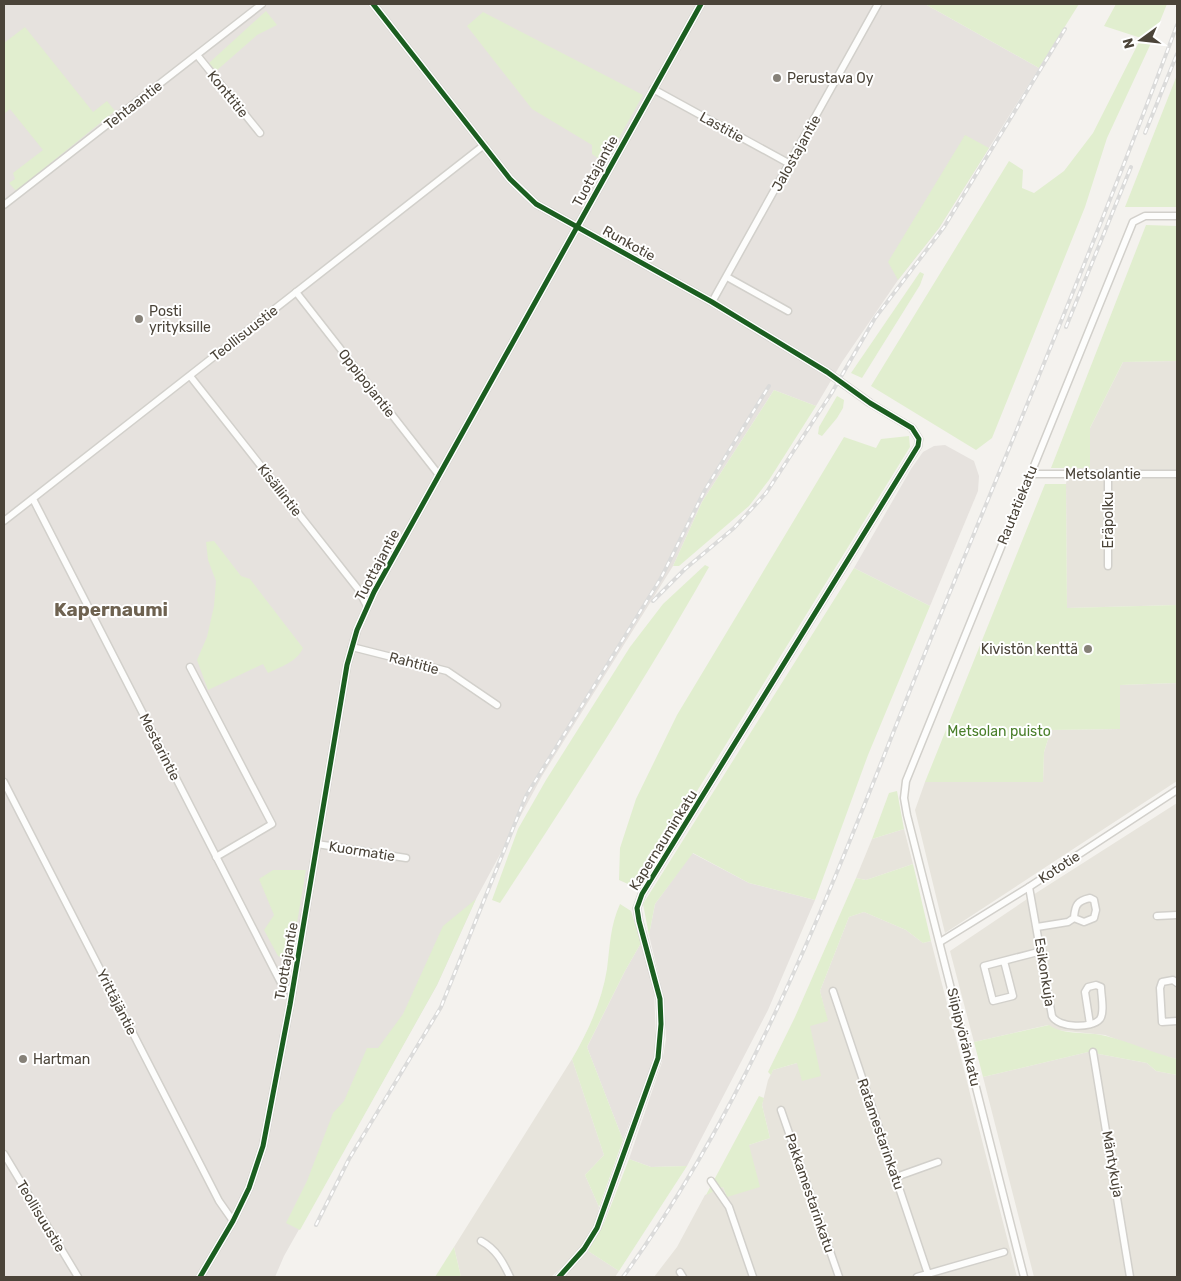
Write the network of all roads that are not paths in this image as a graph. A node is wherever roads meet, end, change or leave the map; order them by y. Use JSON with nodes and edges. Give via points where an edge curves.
{"nodes":[{"id":1,"x":262,"y":4,"type":"edge"},
{"id":2,"x":373,"y":4,"type":"edge"},
{"id":3,"x":701,"y":4,"type":"edge"},
{"id":4,"x":878,"y":4,"type":"edge"},
{"id":5,"x":197,"y":55,"type":"junction"},
{"id":6,"x":654,"y":89,"type":"junction"},
{"id":7,"x":260,"y":133,"type":"dead end"},
{"id":8,"x":484,"y":145,"type":"junction"},
{"id":9,"x":790,"y":164,"type":"junction"},
{"id":10,"x":4,"y":206,"type":"edge"},
{"id":11,"x":1177,"y":216,"type":"edge"},
{"id":12,"x":578,"y":227,"type":"junction"},
{"id":13,"x":727,"y":277,"type":"junction"},
{"id":14,"x":296,"y":292,"type":"junction"},
{"id":15,"x":712,"y":302,"type":"junction"},
{"id":16,"x":788,"y":311,"type":"dead end"},
{"id":17,"x":190,"y":376,"type":"junction"},
{"id":18,"x":918,"y":446,"type":"joint"},
{"id":19,"x":1030,"y":474,"type":"junction"},
{"id":20,"x":1108,"y":474,"type":"junction"},
{"id":21,"x":1177,"y":474,"type":"edge"},
{"id":22,"x":439,"y":475,"type":"junction"},
{"id":23,"x":33,"y":499,"type":"junction"},
{"id":24,"x":4,"y":521,"type":"edge"},
{"id":25,"x":1108,"y":566,"type":"dead end"},
{"id":26,"x":367,"y":606,"type":"junction"},
{"id":27,"x":352,"y":646,"type":"junction"},
{"id":28,"x":190,"y":667,"type":"dead end"},
{"id":29,"x":497,"y":705,"type":"dead end"},
{"id":30,"x":4,"y":782,"type":"edge"},
{"id":31,"x":1177,"y":790,"type":"edge"},
{"id":32,"x":904,"y":798,"type":"joint"},
{"id":33,"x":317,"y":844,"type":"junction"},
{"id":34,"x":216,"y":857,"type":"junction"},
{"id":35,"x":406,"y":858,"type":"dead end"},
{"id":36,"x":1029,"y":887,"type":"junction"},
{"id":37,"x":1177,"y":915,"type":"edge"},
{"id":38,"x":1157,"y":916,"type":"dead end"},
{"id":39,"x":1074,"y":918,"type":"dead end"},
{"id":40,"x":1037,"y":927,"type":"junction"},
{"id":41,"x":940,"y":942,"type":"junction"},
{"id":42,"x":1042,"y":951,"type":"junction"},
{"id":43,"x":1004,"y":961,"type":"junction"},
{"id":44,"x":1177,"y":983,"type":"edge"},
{"id":45,"x":833,"y":991,"type":"dead end"},
{"id":46,"x":292,"y":992,"type":"junction"},
{"id":47,"x":1177,"y":1021,"type":"edge"},
{"id":48,"x":1090,"y":1024,"type":"junction"},
{"id":49,"x":1093,"y":1052,"type":"dead end"},
{"id":50,"x":781,"y":1110,"type":"dead end"},
{"id":51,"x":4,"y":1154,"type":"edge"},
{"id":52,"x":938,"y":1162,"type":"dead end"},
{"id":53,"x":896,"y":1177,"type":"junction"},
{"id":54,"x":711,"y":1181,"type":"dead end"},
{"id":55,"x":233,"y":1221,"type":"junction"},
{"id":56,"x":481,"y":1241,"type":"dead end"},
{"id":57,"x":1004,"y":1252,"type":"dead end"},
{"id":58,"x":928,"y":1276,"type":"edge"},
{"id":59,"x":78,"y":1277,"type":"edge"},
{"id":60,"x":200,"y":1277,"type":"edge"},
{"id":61,"x":510,"y":1277,"type":"edge"},
{"id":62,"x":559,"y":1277,"type":"edge"},
{"id":63,"x":753,"y":1277,"type":"edge"},
{"id":64,"x":839,"y":1277,"type":"edge"},
{"id":65,"x":917,"y":1277,"type":"edge"},
{"id":66,"x":1024,"y":1277,"type":"edge"},
{"id":67,"x":1130,"y":1277,"type":"edge"}],
"edges":[{"from":1,"to":5,"type":"street","name":"Tehtaantie"},
{"from":2,"to":8,"type":"street","name":"Runkotie"},
{"from":3,"to":6,"type":"street","name":"Tuottajantie"},
{"from":4,"to":9,"type":"street","name":"Jalostajantie"},
{"from":5,"to":7,"type":"street","name":"Konttitie"},
{"from":5,"to":10,"type":"street","name":"Tehtaantie"},
{"from":6,"to":9,"type":"street","name":"Lastitie"},
{"from":6,"to":12,"type":"street","name":"Tuottajantie"},
{"from":8,"to":12,"type":"street","name":"Runkotie","via":[[536,204]]},
{"from":8,"to":14,"type":"street","name":"Teollisuustie"},
{"from":9,"to":13,"type":"street","name":"Jalostajantie"},
{"from":11,"to":19,"type":"street","name":"Rautatiekatu","via":[[1139,217],[1133,222]]},
{"from":12,"to":15,"type":"street","name":"Runkotie"},
{"from":12,"to":22,"type":"street","name":"Tuottajantie"},
{"from":13,"to":15,"type":"street","name":"Jalostajantie"},
{"from":13,"to":16,"type":"street"},
{"from":14,"to":17,"type":"street","name":"Teollisuustie"},
{"from":14,"to":22,"type":"street","name":"Oppipojantie"},
{"from":15,"to":18,"type":"street","name":"Runkotie","via":[[912,428]]},
{"from":17,"to":23,"type":"street","name":"Teollisuustie"},
{"from":17,"to":26,"type":"street","name":"Kisällintie","via":[[358,589]]},
{"from":18,"to":62,"type":"street","name":"Kapernauminkatu","via":[[642,894],[637,908],[639,921],[660,999],[658,1058],[597,1228],[584,1249]]},
{"from":19,"to":20,"type":"street","name":"Metsolantie"},
{"from":19,"to":32,"type":"street","name":"Rautatiekatu","via":[[906,781]]},
{"from":20,"to":21,"type":"street","name":"Metsolantie"},
{"from":20,"to":25,"type":"street","name":"Eräpolku"},
{"from":22,"to":26,"type":"street","name":"Tuottajantie"},
{"from":23,"to":24,"type":"street","name":"Teollisuustie"},
{"from":23,"to":34,"type":"street","name":"Mestarintie"},
{"from":26,"to":27,"type":"street","name":"Tuottajantie"},
{"from":27,"to":29,"type":"street","name":"Rahtitie","via":[[447,671]]},
{"from":27,"to":33,"type":"street","name":"Tuottajantie"},
{"from":28,"to":34,"type":"street","via":[[272,824]]},
{"from":30,"to":55,"type":"street","name":"Yrittäjäntie","via":[[219,1200]]},
{"from":31,"to":36,"type":"street","name":"Kototie"},
{"from":32,"to":41,"type":"street","name":"Siipipyöränkatu"},
{"from":33,"to":35,"type":"street","name":"Kuormatie"},
{"from":33,"to":46,"type":"street","name":"Tuottajantie"},
{"from":34,"to":46,"type":"street","name":"Mestarintie","via":[[282,985]]},
{"from":36,"to":40,"type":"street","name":"Esikonkuja"},
{"from":36,"to":41,"type":"street","name":"Kototie"},
{"from":37,"to":38,"type":"street"},
{"from":39,"to":40,"type":"street"},
{"from":40,"to":42,"type":"street","name":"Esikonkuja"},
{"from":41,"to":66,"type":"street","name":"Siipipyöränkatu"},
{"from":42,"to":43,"type":"street"},
{"from":42,"to":48,"type":"street","name":"Esikonkuja","via":[[1054,1020],[1065,1025]]},
{"from":43,"to":43,"type":"street","via":[[984,966],[993,1001],[1013,996]]},
{"from":44,"to":47,"type":"street","via":[[1167,980],[1160,988],[1162,1022]]},
{"from":45,"to":53,"type":"street","name":"Ratamestarinkatu"},
{"from":46,"to":55,"type":"street","name":"Tuottajantie","via":[[263,1146],[249,1188]]},
{"from":48,"to":48,"type":"street","via":[[1100,1018],[1102,1012],[1101,987],[1096,985],[1088,987],[1085,992]]},
{"from":49,"to":67,"type":"street","name":"Mäntykuja"},
{"from":50,"to":64,"type":"street","name":"Pakkamestarinkatu"},
{"from":51,"to":59,"type":"street","name":"Teollisuustie"},
{"from":52,"to":53,"type":"street"},
{"from":53,"to":58,"type":"street","name":"Ratamestarinkatu"},
{"from":54,"to":63,"type":"street","via":[[729,1207]]},
{"from":55,"to":60,"type":"street","name":"Tuottajantie"},
{"from":56,"to":61,"type":"street","via":[[499,1256]]},
{"from":57,"to":58,"type":"street"},
{"from":58,"to":65,"type":"street"}]}
